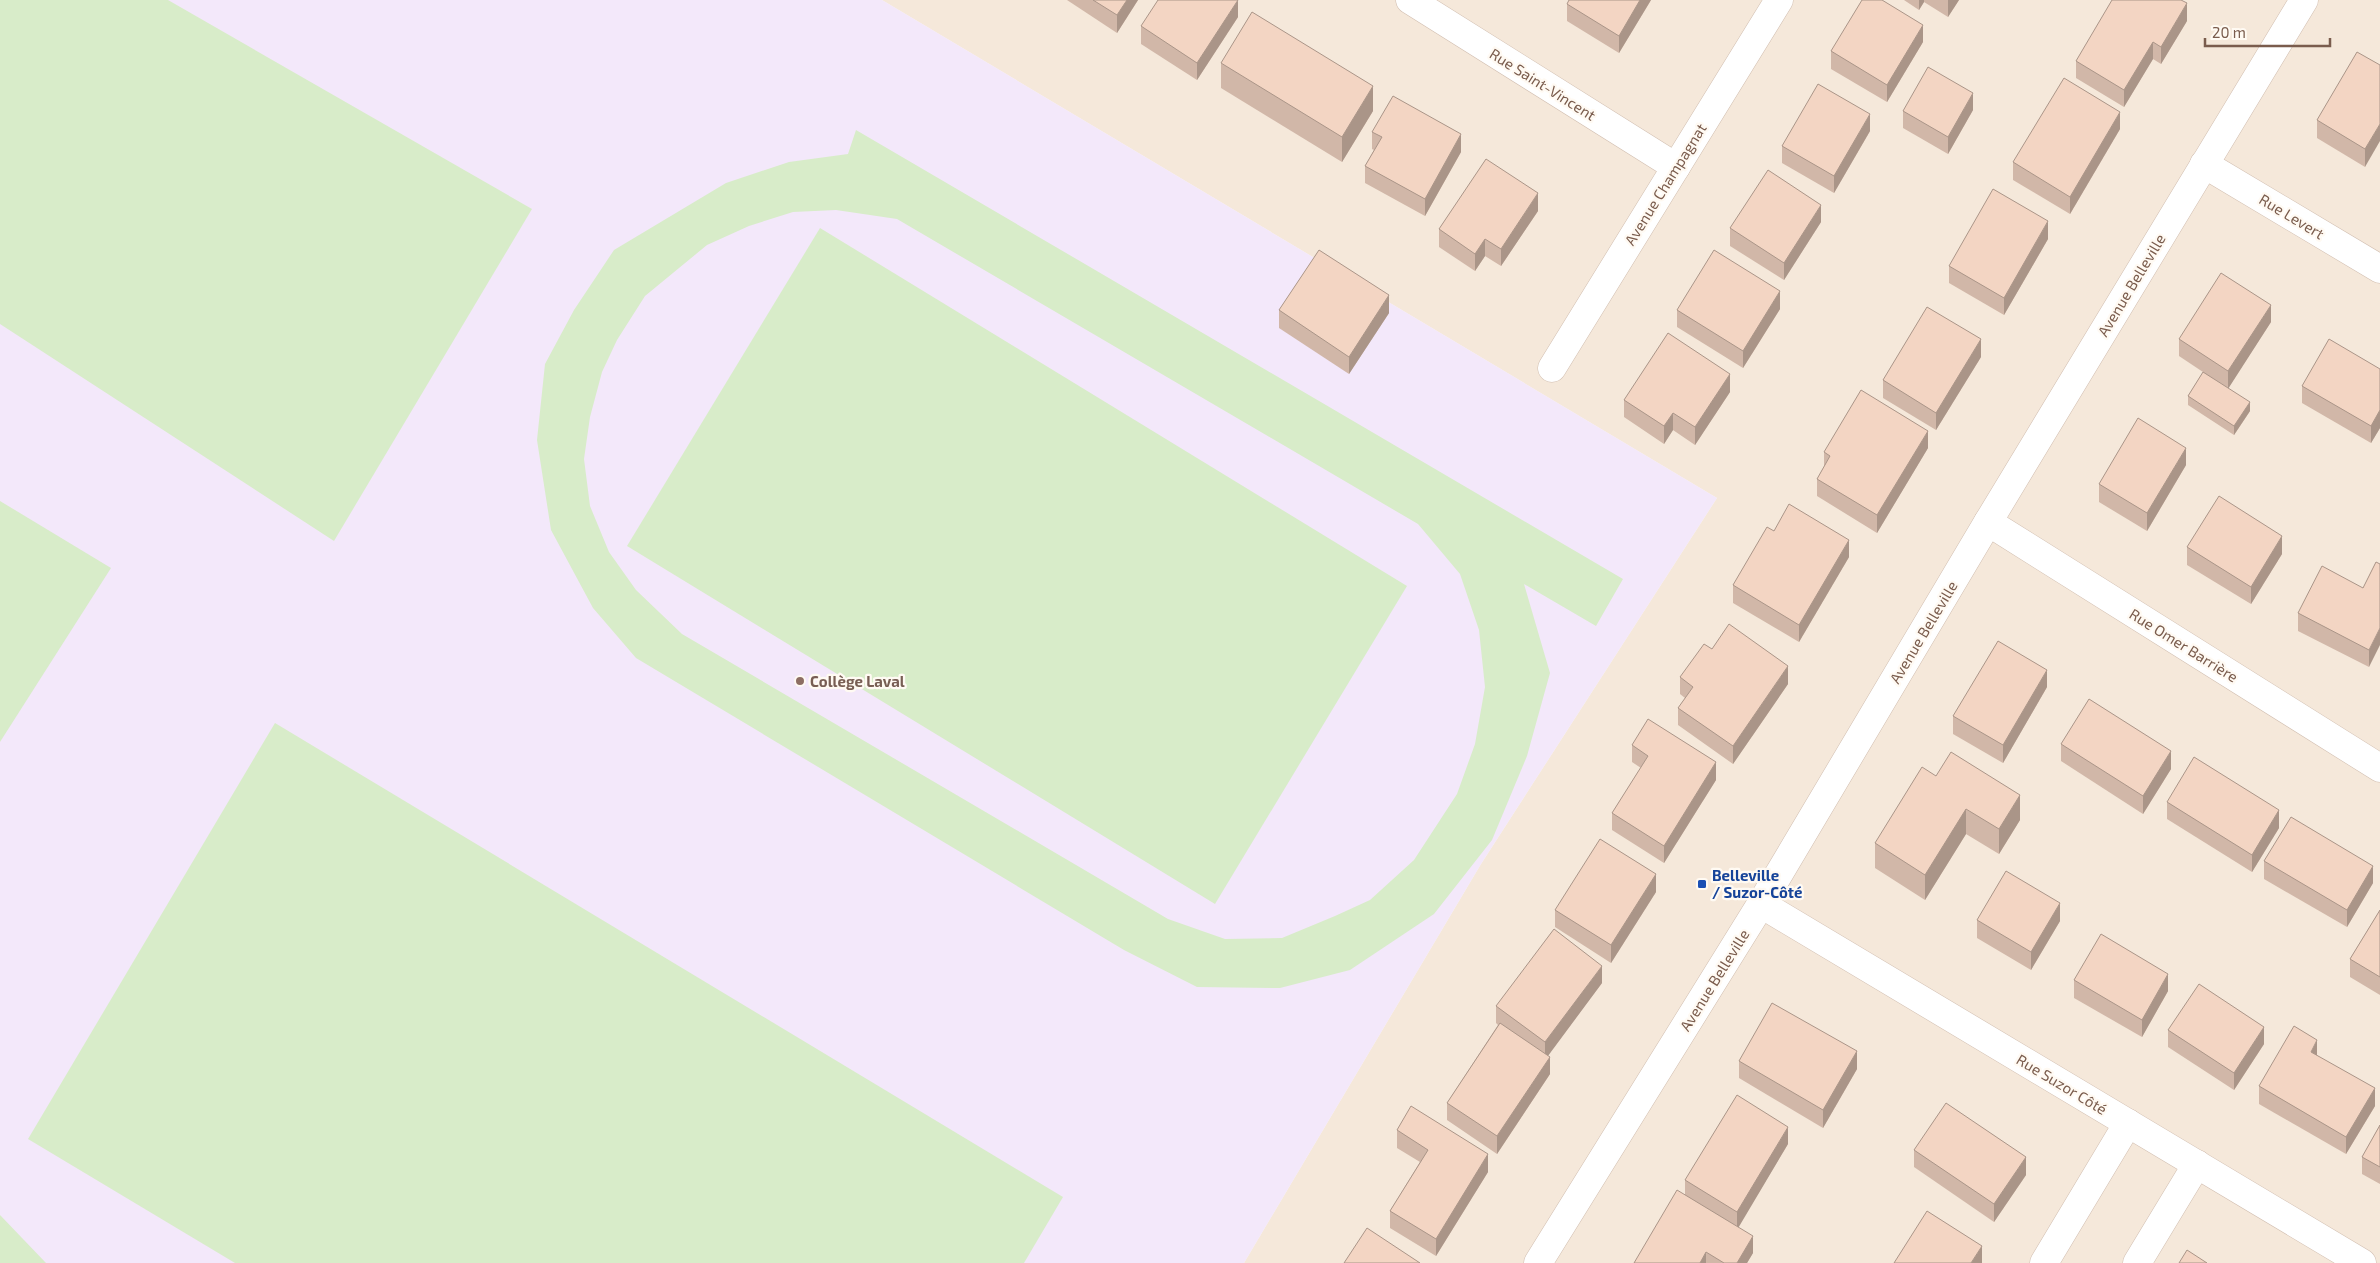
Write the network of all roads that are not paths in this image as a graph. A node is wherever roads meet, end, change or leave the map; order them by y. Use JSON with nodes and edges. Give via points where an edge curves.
{"nodes":[{"id":1,"x":1410,"y":0,"type":"edge"},
{"id":2,"x":1779,"y":0,"type":"edge"},
{"id":3,"x":2304,"y":0,"type":"edge"},
{"id":4,"x":2204,"y":164,"type":"junction"},
{"id":5,"x":1676,"y":167,"type":"junction"},
{"id":6,"x":2380,"y":269,"type":"edge"},
{"id":7,"x":1552,"y":368,"type":"dead end"},
{"id":8,"x":1988,"y":522,"type":"junction"},
{"id":9,"x":2380,"y":768,"type":"edge"},
{"id":10,"x":1761,"y":904,"type":"junction"},
{"id":11,"x":2128,"y":1123,"type":"junction"},
{"id":12,"x":2197,"y":1164,"type":"junction"},
{"id":13,"x":1538,"y":1263,"type":"edge"},
{"id":14,"x":2044,"y":1263,"type":"edge"},
{"id":15,"x":2137,"y":1263,"type":"edge"},
{"id":16,"x":2362,"y":1263,"type":"edge"}],
"edges":[{"from":1,"to":5,"type":"street","name":"Rue Saint-Vincent"},
{"from":2,"to":5,"type":"street","name":"Avenue Champagnat"},
{"from":3,"to":4,"type":"street","name":"Avenue Belleville"},
{"from":4,"to":6,"type":"street","name":"Rue Levert"},
{"from":4,"to":8,"type":"street","name":"Avenue Belleville"},
{"from":5,"to":7,"type":"street","name":"Avenue Champagnat"},
{"from":8,"to":9,"type":"street","name":"Rue Omer Barrière"},
{"from":8,"to":10,"type":"street","name":"Avenue Belleville"},
{"from":10,"to":11,"type":"street","name":"Rue Suzor Côté"},
{"from":10,"to":13,"type":"street","name":"Avenue Belleville"},
{"from":11,"to":12,"type":"street","name":"Rue Suzor Côté"},
{"from":11,"to":14,"type":"street"},
{"from":12,"to":15,"type":"street"},
{"from":12,"to":16,"type":"street","name":"Rue Suzor Côté"}]}
